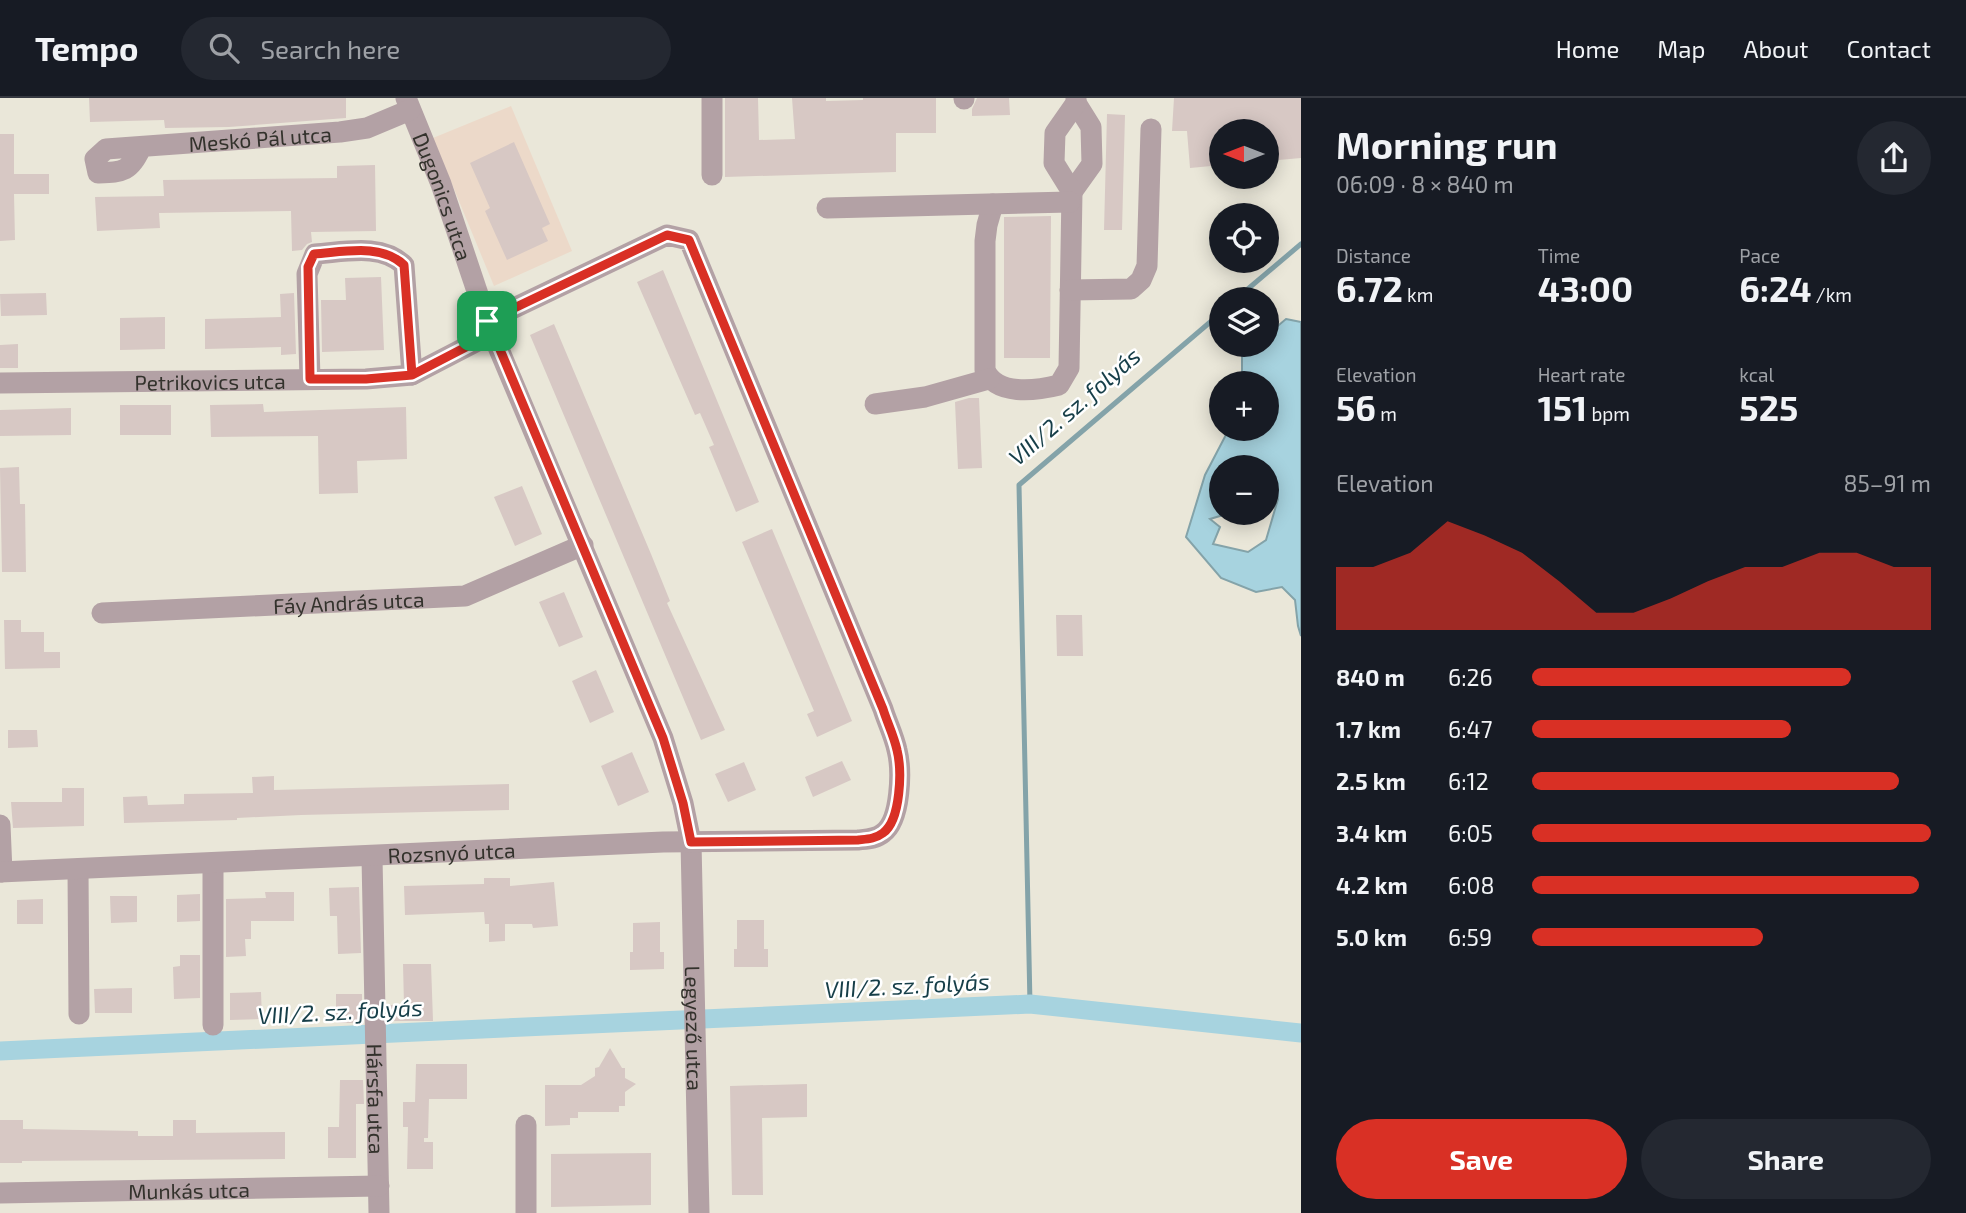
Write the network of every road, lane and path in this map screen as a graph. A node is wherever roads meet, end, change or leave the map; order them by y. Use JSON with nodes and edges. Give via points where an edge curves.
{"nodes":[{"id":1,"x":712,"y":98,"type":"edge"},
{"id":2,"x":1076,"y":100,"type":"edge"},
{"id":3,"x":408,"y":104,"type":"edge"},
{"id":4,"x":1150,"y":129,"type":"dead end"},
{"id":5,"x":106,"y":149,"type":"dead end"},
{"id":6,"x":712,"y":175,"type":"dead end"},
{"id":7,"x":1071,"y":197,"type":"junction"},
{"id":8,"x":993,"y":204,"type":"junction"},
{"id":9,"x":827,"y":208,"type":"dead end"},
{"id":10,"x":1070,"y":290,"type":"junction"},
{"id":11,"x":490,"y":327,"type":"junction"},
{"id":12,"x":412,"y":375,"type":"junction"},
{"id":13,"x":310,"y":379,"type":"junction"},
{"id":14,"x":989,"y":379,"type":"junction"},
{"id":15,"x":0,"y":383,"type":"edge"},
{"id":16,"x":874,"y":404,"type":"dead end"},
{"id":17,"x":583,"y":545,"type":"junction"},
{"id":18,"x":103,"y":612,"type":"dead end"},
{"id":19,"x":0,"y":825,"type":"edge"},
{"id":20,"x":691,"y":842,"type":"junction"},
{"id":21,"x":372,"y":857,"type":"junction"},
{"id":22,"x":213,"y":863,"type":"junction"},
{"id":23,"x":78,"y":869,"type":"junction"},
{"id":24,"x":1,"y":872,"type":"edge"},
{"id":25,"x":79,"y":1014,"type":"dead end"},
{"id":26,"x":213,"y":1026,"type":"dead end"},
{"id":27,"x":526,"y":1125,"type":"dead end"},
{"id":28,"x":379,"y":1186,"type":"junction"},
{"id":29,"x":0,"y":1193,"type":"edge"},
{"id":30,"x":379,"y":1213,"type":"edge"},
{"id":31,"x":526,"y":1213,"type":"edge"},
{"id":32,"x":699,"y":1213,"type":"edge"}],
"edges":[{"from":1,"to":6,"type":"street"},
{"from":2,"to":7,"type":"street","via":[[1091,127],[1092,164]]},
{"from":2,"to":7,"type":"street","via":[[1055,133],[1054,163]]},
{"from":3,"to":5,"type":"street","name":"Meskó Pál utca","via":[[367,128]]},
{"from":3,"to":11,"type":"street","name":"Dugonics utca"},
{"from":4,"to":10,"type":"street","via":[[1147,265],[1141,280],[1131,289]]},
{"from":7,"to":8,"type":"street"},
{"from":7,"to":10,"type":"street"},
{"from":8,"to":9,"type":"street"},
{"from":8,"to":14,"type":"street","via":[[985,241],[985,370]]},
{"from":10,"to":14,"type":"street","via":[[1069,369],[1059,385],[1005,388]]},
{"from":11,"to":12,"type":"street","name":"Petrikovics utca"},
{"from":11,"to":17,"type":"street","name":"Dugonics utca"},
{"from":11,"to":20,"type":"street","name":"Rozsnyó utca","via":[[667,235],[689,240],[883,709],[899,769],[895,814],[884,833],[858,840]]},
{"from":12,"to":13,"type":"street","name":"Petrikovics utca"},
{"from":12,"to":13,"type":"street","via":[[404,265],[378,250],[314,254],[307,274]]},
{"from":13,"to":15,"type":"street","name":"Petrikovics utca"},
{"from":14,"to":16,"type":"street","via":[[925,397]]},
{"from":17,"to":18,"type":"street","name":"Fáy András utca","via":[[465,596]]},
{"from":17,"to":20,"type":"street","name":"Dugonics utca","via":[[663,738]]},
{"from":19,"to":24,"type":"street"},
{"from":20,"to":21,"type":"street","name":"Rozsnyó utca"},
{"from":20,"to":32,"type":"street","name":"Legyező utca"},
{"from":21,"to":22,"type":"street","name":"Rozsnyó utca"},
{"from":21,"to":28,"type":"street","name":"Hársfa utca"},
{"from":22,"to":23,"type":"street","name":"Rozsnyó utca"},
{"from":22,"to":26,"type":"street"},
{"from":23,"to":24,"type":"street","name":"Rozsnyó utca"},
{"from":23,"to":25,"type":"street"},
{"from":27,"to":31,"type":"street"},
{"from":28,"to":29,"type":"street","name":"Munkás utca"},
{"from":28,"to":30,"type":"street","name":"Hársfa utca"}]}
